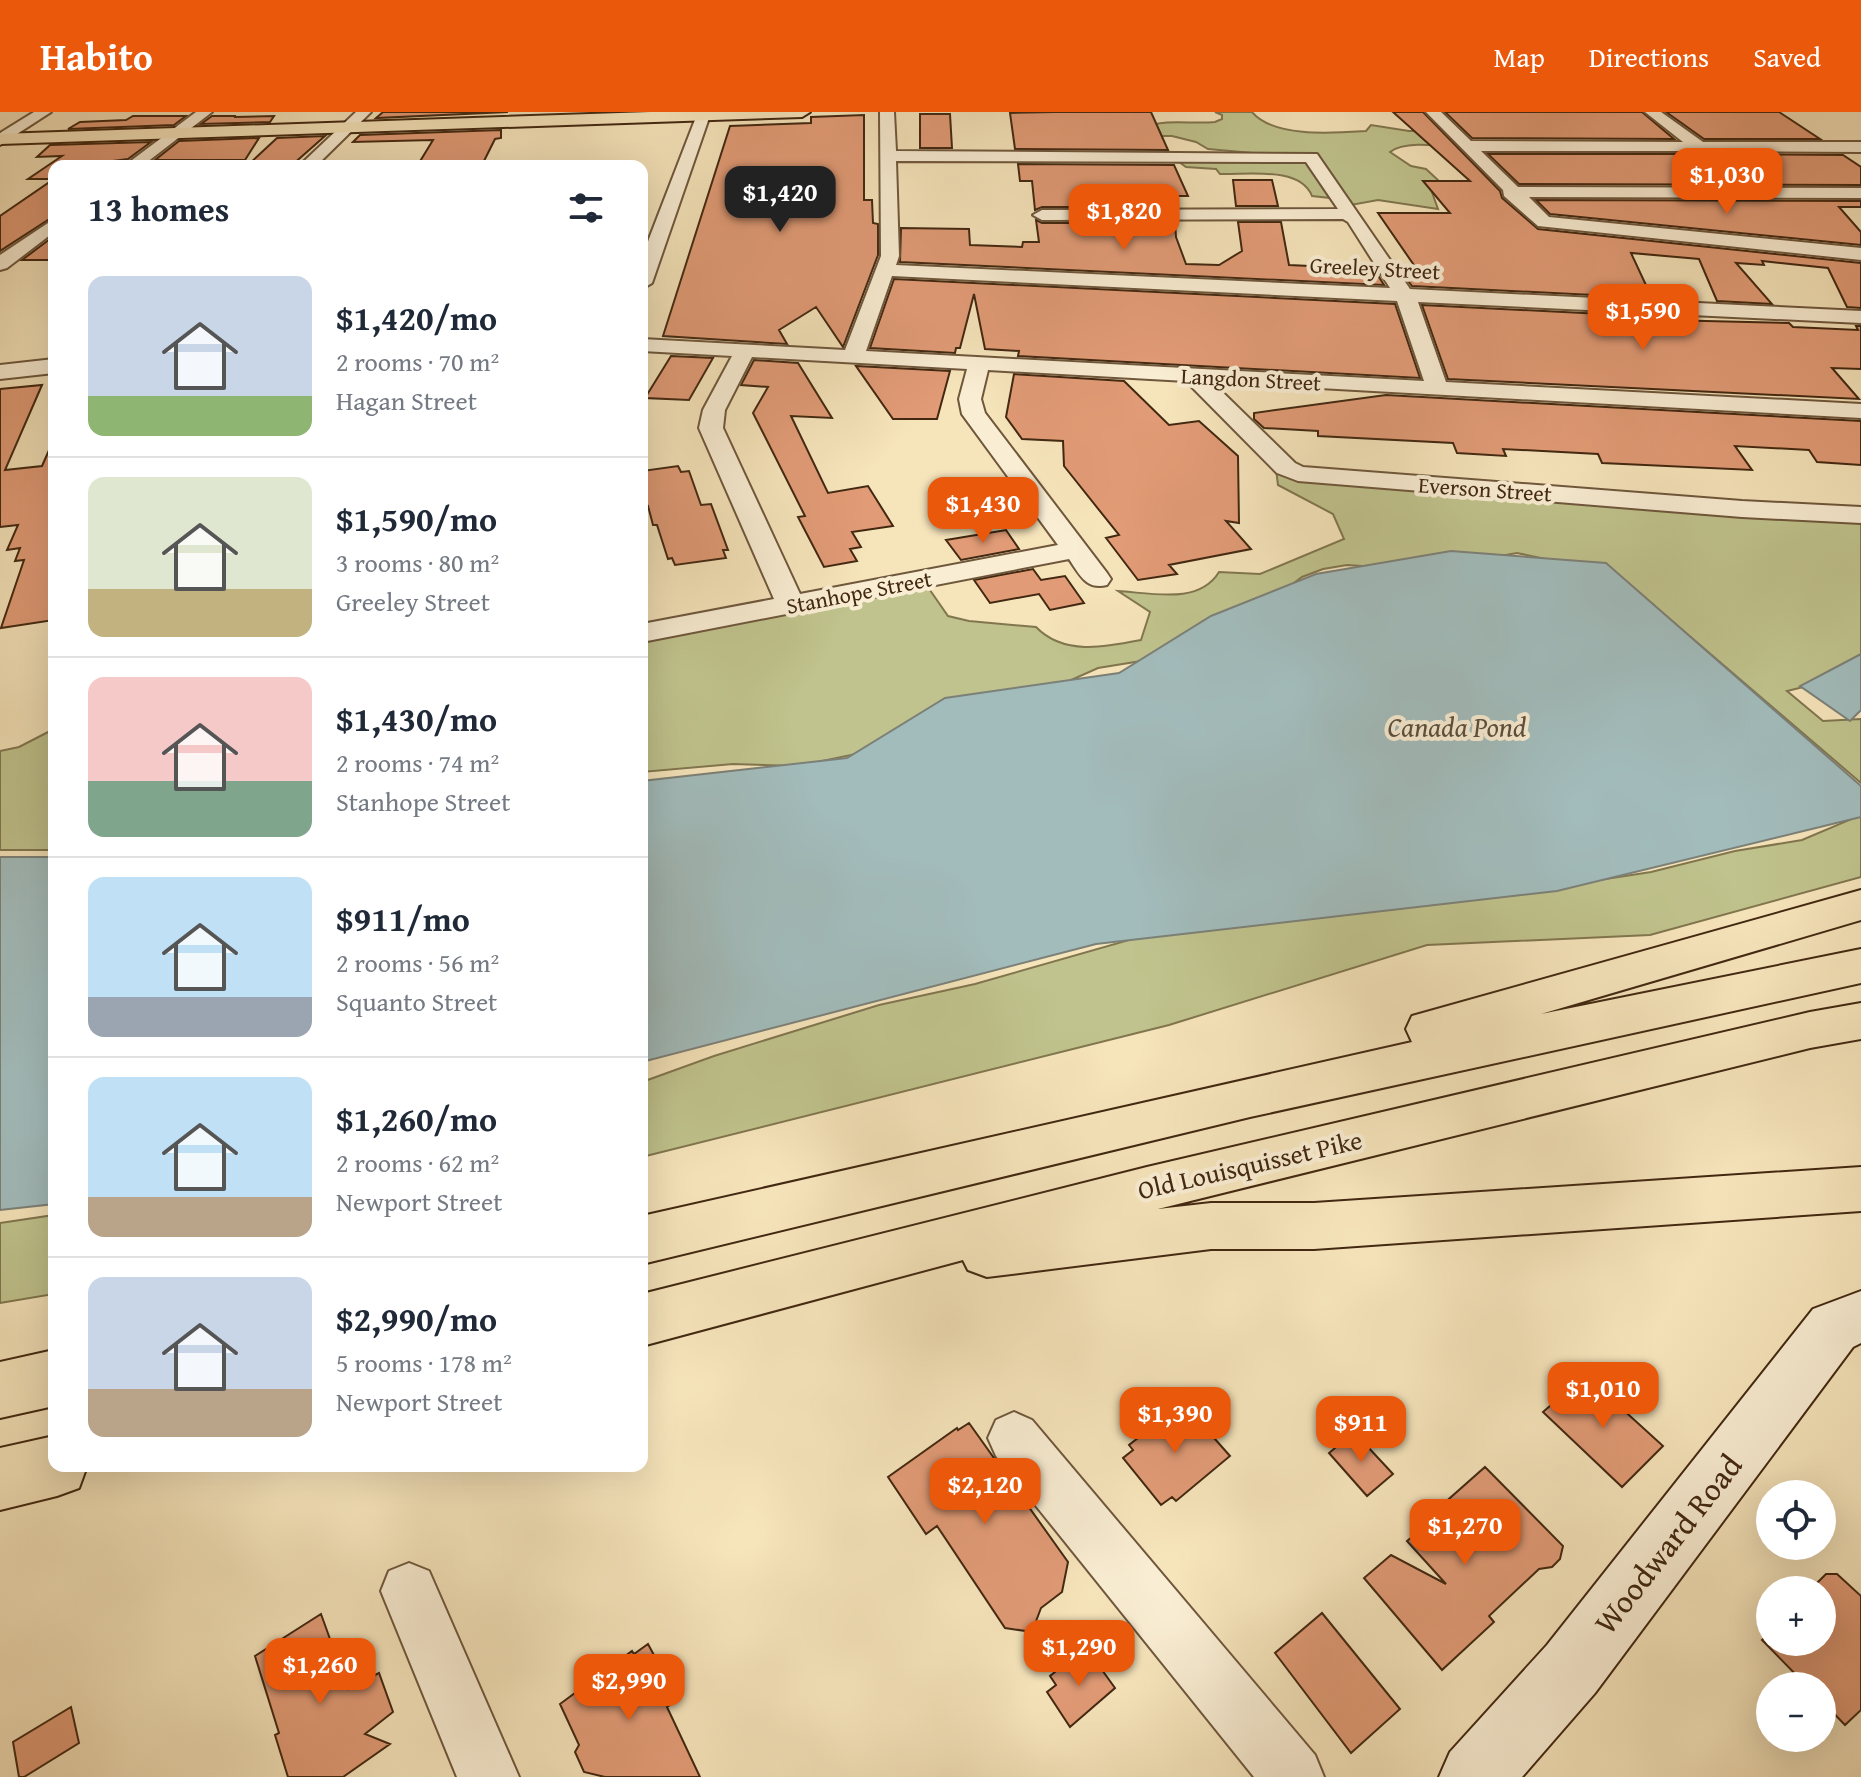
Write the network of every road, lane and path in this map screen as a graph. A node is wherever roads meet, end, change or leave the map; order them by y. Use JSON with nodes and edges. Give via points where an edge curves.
{"nodes":[{"id":1,"x":44,"y":112,"type":"edge"},
{"id":2,"x":205,"y":112,"type":"edge"},
{"id":3,"x":802,"y":112,"type":"edge"},
{"id":4,"x":887,"y":112,"type":"edge"},
{"id":5,"x":1433,"y":112,"type":"edge"},
{"id":6,"x":1652,"y":112,"type":"edge"},
{"id":7,"x":630,"y":115,"type":"edge"},
{"id":8,"x":703,"y":115,"type":"junction"},
{"id":9,"x":504,"y":116,"type":"edge"},
{"id":10,"x":358,"y":118,"type":"edge"},
{"id":11,"x":178,"y":132,"type":"junction"},
{"id":12,"x":1,"y":139,"type":"edge"},
{"id":13,"x":1467,"y":146,"type":"junction"},
{"id":14,"x":1698,"y":147,"type":"junction"},
{"id":15,"x":1861,"y":147,"type":"edge"},
{"id":16,"x":887,"y":156,"type":"junction"},
{"id":17,"x":140,"y":160,"type":"edge"},
{"id":18,"x":313,"y":160,"type":"edge"},
{"id":19,"x":1721,"y":163,"type":"dead end"},
{"id":20,"x":1743,"y":179,"type":"dead end"},
{"id":21,"x":1510,"y":192,"type":"junction"},
{"id":22,"x":1756,"y":192,"type":"junction"},
{"id":23,"x":1861,"y":193,"type":"edge"},
{"id":24,"x":1779,"y":209,"type":"dead end"},
{"id":25,"x":1347,"y":214,"type":"junction"},
{"id":26,"x":1042,"y":215,"type":"dead end"},
{"id":27,"x":48,"y":228,"type":"edge"},
{"id":28,"x":1813,"y":234,"type":"dead end"},
{"id":29,"x":1835,"y":251,"type":"junction"},
{"id":30,"x":1861,"y":254,"type":"edge"},
{"id":31,"x":0,"y":264,"type":"edge"},
{"id":32,"x":648,"y":266,"type":"edge"},
{"id":33,"x":886,"y":270,"type":"junction"},
{"id":34,"x":1403,"y":294,"type":"junction"},
{"id":35,"x":1861,"y":317,"type":"edge"},
{"id":36,"x":648,"y":345,"type":"edge"},
{"id":37,"x":745,"y":351,"type":"junction"},
{"id":38,"x":853,"y":357,"type":"junction"},
{"id":39,"x":979,"y":363,"type":"junction"},
{"id":40,"x":48,"y":367,"type":"edge"},
{"id":41,"x":0,"y":372,"type":"edge"},
{"id":42,"x":1193,"y":376,"type":"junction"},
{"id":43,"x":1437,"y":388,"type":"junction"},
{"id":44,"x":1861,"y":411,"type":"edge"},
{"id":45,"x":1861,"y":515,"type":"edge"},
{"id":46,"x":1075,"y":550,"type":"junction"},
{"id":47,"x":1097,"y":579,"type":"dead end"},
{"id":48,"x":791,"y":605,"type":"junction"},
{"id":49,"x":648,"y":632,"type":"edge"},
{"id":50,"x":1861,"y":905,"type":"edge"},
{"id":51,"x":1861,"y":966,"type":"edge"},
{"id":52,"x":1861,"y":1021,"type":"edge"},
{"id":53,"x":979,"y":1158,"type":"junction"},
{"id":54,"x":1861,"y":1189,"type":"edge"},
{"id":55,"x":648,"y":1239,"type":"edge"},
{"id":56,"x":865,"y":1262,"type":"junction"},
{"id":57,"x":1861,"y":1317,"type":"edge"},
{"id":58,"x":648,"y":1318,"type":"edge"},
{"id":59,"x":48,"y":1379,"type":"edge"},
{"id":60,"x":0,"y":1390,"type":"edge"},
{"id":61,"x":1014,"y":1438,"type":"dead end"},
{"id":62,"x":48,"y":1468,"type":"edge"},
{"id":63,"x":0,"y":1479,"type":"edge"},
{"id":64,"x":409,"y":1591,"type":"dead end"},
{"id":65,"x":488,"y":1777,"type":"edge"},
{"id":66,"x":1293,"y":1777,"type":"edge"},
{"id":67,"x":1475,"y":1777,"type":"edge"}],
"edges":[{"from":1,"to":12,"type":"street"},
{"from":2,"to":11,"type":"street"},
{"from":3,"to":8,"type":"main road"},
{"from":4,"to":16,"type":"street"},
{"from":5,"to":13,"type":"street"},
{"from":6,"to":14,"type":"street"},
{"from":7,"to":8,"type":"main road"},
{"from":7,"to":9,"type":"main road"},
{"from":8,"to":32,"type":"street"},
{"from":9,"to":10,"type":"main road"},
{"from":10,"to":11,"type":"main road"},
{"from":10,"to":18,"type":"street"},
{"from":11,"to":12,"type":"main road"},
{"from":11,"to":17,"type":"street"},
{"from":13,"to":14,"type":"street"},
{"from":13,"to":21,"type":"street"},
{"from":14,"to":15,"type":"street"},
{"from":14,"to":19,"type":"street"},
{"from":16,"to":25,"type":"street","via":[[1311,157]]},
{"from":16,"to":33,"type":"street"},
{"from":20,"to":22,"type":"street"},
{"from":21,"to":22,"type":"street"},
{"from":21,"to":29,"type":"street","via":[[1544,222]]},
{"from":22,"to":23,"type":"street"},
{"from":22,"to":24,"type":"street"},
{"from":25,"to":26,"type":"street"},
{"from":25,"to":34,"type":"street"},
{"from":27,"to":31,"type":"street"},
{"from":28,"to":29,"type":"street"},
{"from":29,"to":30,"type":"street"},
{"from":33,"to":34,"type":"street","name":"Greeley Street"},
{"from":33,"to":38,"type":"street"},
{"from":34,"to":35,"type":"street","name":"Greeley Street"},
{"from":34,"to":43,"type":"street"},
{"from":36,"to":37,"type":"street","name":"Langdon Street"},
{"from":37,"to":38,"type":"street","name":"Langdon Street"},
{"from":37,"to":48,"type":"street","via":[[714,410],[711,428]]},
{"from":38,"to":39,"type":"street","name":"Langdon Street"},
{"from":39,"to":42,"type":"street","name":"Langdon Street"},
{"from":39,"to":46,"type":"street","via":[[970,399],[974,414]]},
{"from":40,"to":41,"type":"street"},
{"from":42,"to":43,"type":"street","name":"Langdon Street"},
{"from":42,"to":45,"type":"street","name":"Everson Street","via":[[1298,474]]},
{"from":43,"to":44,"type":"street","name":"Langdon Street"},
{"from":46,"to":47,"type":"street"},
{"from":46,"to":48,"type":"street","name":"Stanhope Street"},
{"from":48,"to":49,"type":"street","name":"Stanhope Street"},
{"from":50,"to":53,"type":"main road"},
{"from":51,"to":53,"type":"main road","via":[[1596,1019]]},
{"from":52,"to":56,"type":"main road","name":"Old Louisquisset Pike","via":[[1147,1189]]},
{"from":53,"to":55,"type":"main road"},
{"from":54,"to":56,"type":"main road","via":[[1314,1226],[1211,1226],[1016,1251]]},
{"from":56,"to":58,"type":"main road","name":"Old Louisquisset Pike"},
{"from":57,"to":67,"type":"street","name":"Woodward Road","via":[[1833,1328],[1571,1669]]},
{"from":59,"to":60,"type":"main road"},
{"from":61,"to":66,"type":"street"},
{"from":62,"to":63,"type":"main road"},
{"from":64,"to":65,"type":"street"}]}
